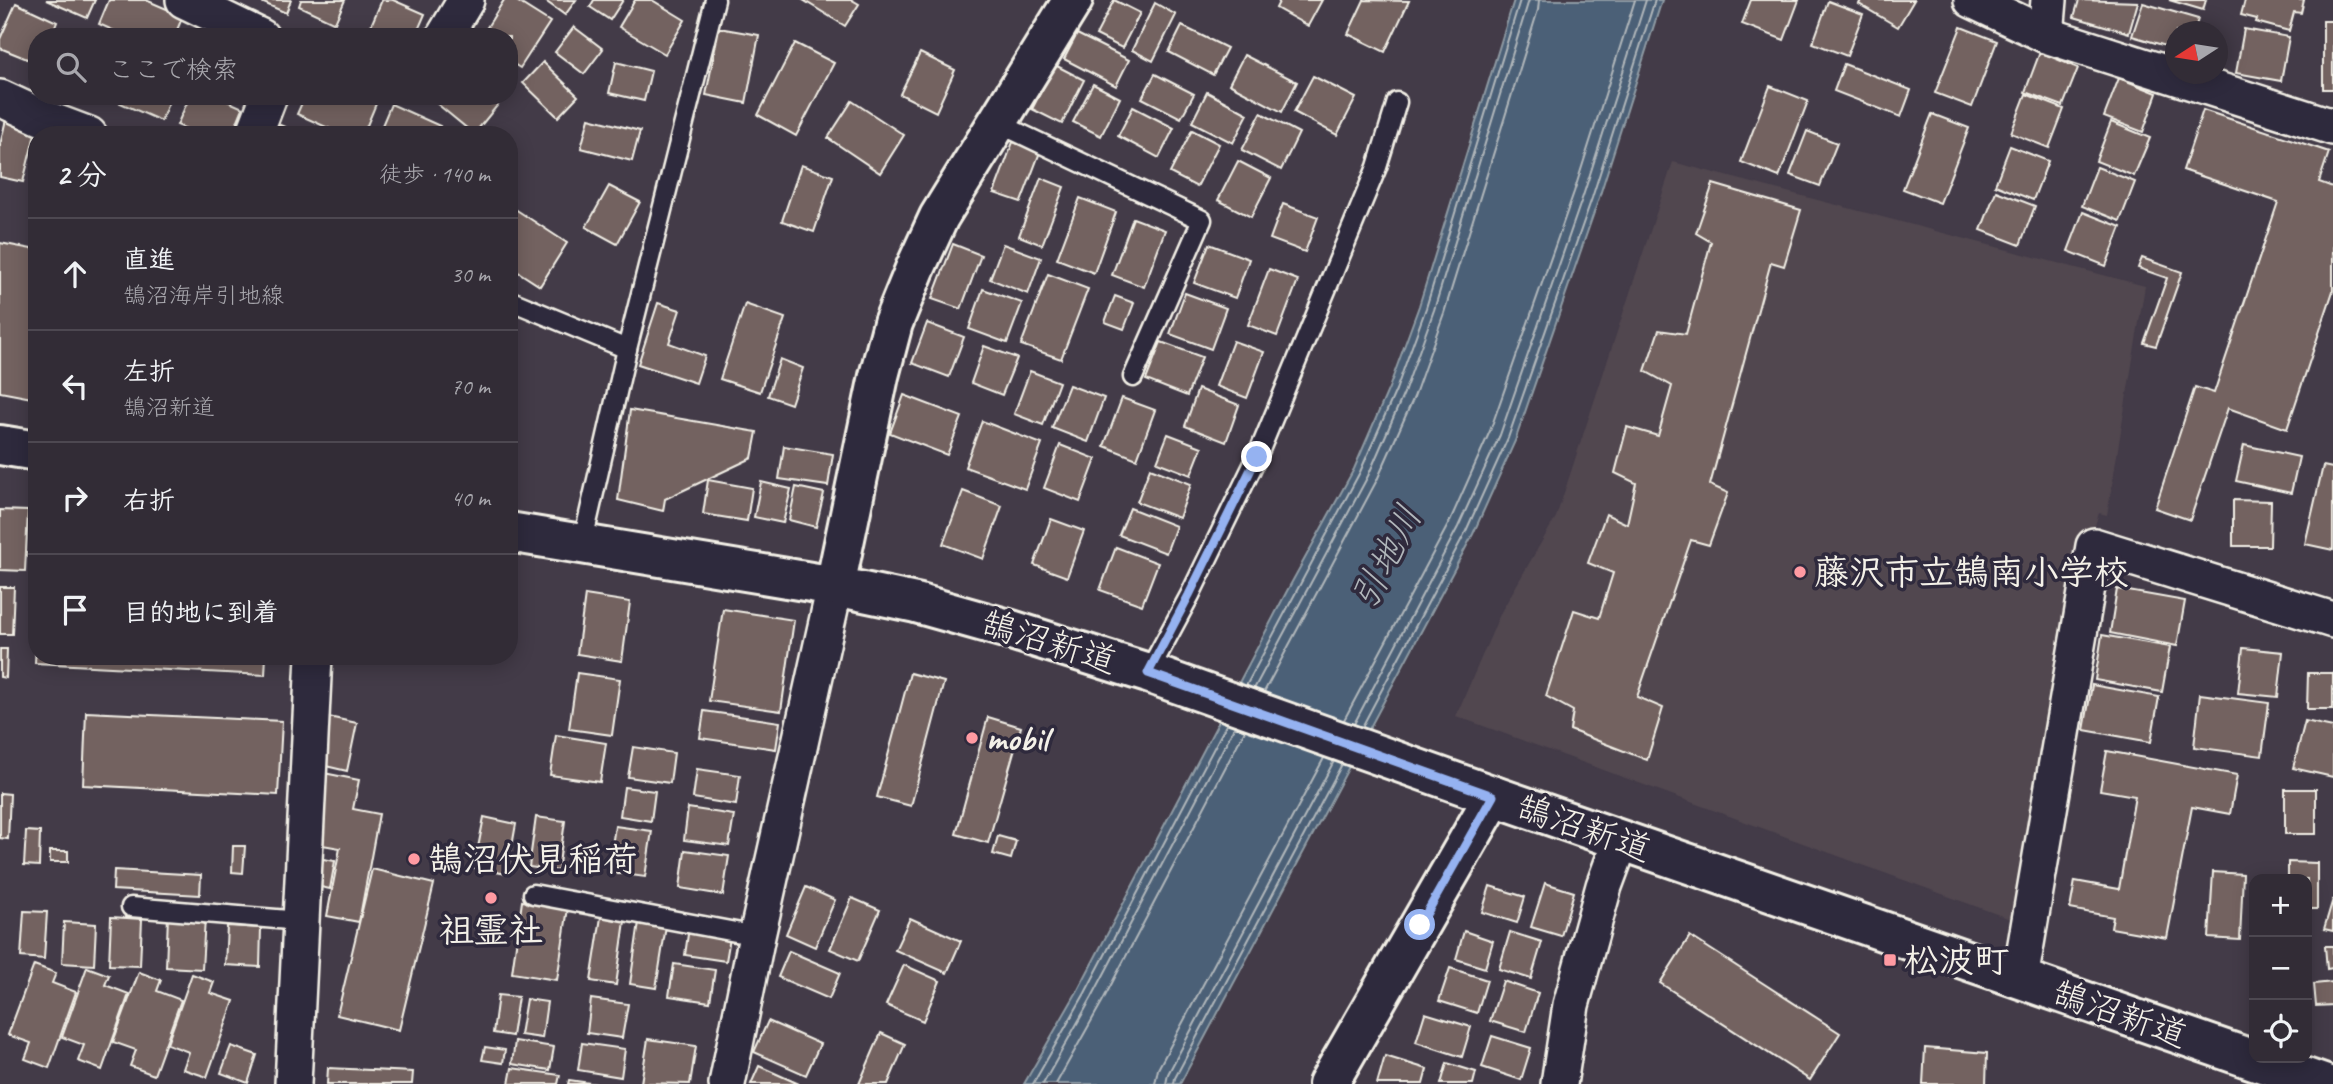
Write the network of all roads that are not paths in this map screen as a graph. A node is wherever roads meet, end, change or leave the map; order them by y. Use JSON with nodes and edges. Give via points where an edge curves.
{"nodes":[{"id":1,"x":184,"y":0,"type":"edge"},
{"id":2,"x":466,"y":0,"type":"edge"},
{"id":3,"x":715,"y":0,"type":"edge"},
{"id":4,"x":1073,"y":0,"type":"edge"},
{"id":5,"x":1972,"y":0,"type":"edge"},
{"id":6,"x":2049,"y":0,"type":"edge"},
{"id":7,"x":242,"y":28,"type":"edge"},
{"id":8,"x":449,"y":28,"type":"edge"},
{"id":9,"x":2046,"y":35,"type":"junction"},
{"id":10,"x":0,"y":98,"type":"edge"},
{"id":11,"x":1397,"y":102,"type":"dead end"},
{"id":12,"x":266,"y":105,"type":"edge"},
{"id":13,"x":998,"y":123,"type":"junction"},
{"id":14,"x":65,"y":126,"type":"edge"},
{"id":15,"x":258,"y":126,"type":"edge"},
{"id":16,"x":2333,"y":127,"type":"edge"},
{"id":17,"x":518,"y":304,"type":"edge"},
{"id":18,"x":627,"y":349,"type":"junction"},
{"id":19,"x":1133,"y":377,"type":"dead end"},
{"id":20,"x":0,"y":445,"type":"edge"},
{"id":21,"x":28,"y":450,"type":"edge"},
{"id":22,"x":518,"y":534,"type":"edge"},
{"id":23,"x":582,"y":545,"type":"junction"},
{"id":24,"x":835,"y":586,"type":"junction"},
{"id":25,"x":2333,"y":620,"type":"edge"},
{"id":26,"x":314,"y":665,"type":"edge"},
{"id":27,"x":1148,"y":673,"type":"junction"},
{"id":28,"x":1493,"y":796,"type":"junction"},
{"id":29,"x":1621,"y":840,"type":"junction"},
{"id":30,"x":533,"y":894,"type":"dead end"},
{"id":31,"x":131,"y":907,"type":"dead end"},
{"id":32,"x":301,"y":921,"type":"junction"},
{"id":33,"x":757,"y":936,"type":"junction"},
{"id":34,"x":2020,"y":979,"type":"junction"},
{"id":35,"x":293,"y":1084,"type":"edge"},
{"id":36,"x":727,"y":1084,"type":"edge"},
{"id":37,"x":1328,"y":1084,"type":"edge"},
{"id":38,"x":1559,"y":1084,"type":"edge"},
{"id":39,"x":2323,"y":1084,"type":"edge"}],
"edges":[{"from":1,"to":7,"type":"street"},
{"from":2,"to":8,"type":"street"},
{"from":3,"to":18,"type":"lane"},
{"from":4,"to":13,"type":"street"},
{"from":5,"to":9,"type":"street"},
{"from":6,"to":9,"type":"street"},
{"from":9,"to":16,"type":"street"},
{"from":10,"to":14,"type":"street"},
{"from":11,"to":27,"type":"lane","via":[[1377,167],[1257,457]]},
{"from":12,"to":15,"type":"street"},
{"from":13,"to":19,"type":"lane","via":[[1202,220]]},
{"from":13,"to":24,"type":"street","via":[[939,217],[894,323]]},
{"from":17,"to":18,"type":"lane"},
{"from":18,"to":23,"type":"lane"},
{"from":20,"to":21,"type":"street"},
{"from":22,"to":23,"type":"street","name":"鵠沼新道"},
{"from":23,"to":24,"type":"street","name":"鵠沼新道"},
{"from":24,"to":27,"type":"street","name":"鵠沼新道","via":[[929,606]]},
{"from":24,"to":33,"type":"street"},
{"from":25,"to":34,"type":"street","via":[[2094,546]]},
{"from":26,"to":32,"type":"street"},
{"from":27,"to":28,"type":"street","name":"鵠沼新道"},
{"from":28,"to":29,"type":"street","name":"鵠沼新道"},
{"from":28,"to":37,"type":"street"},
{"from":29,"to":34,"type":"street","name":"鵠沼新道"},
{"from":29,"to":38,"type":"street","via":[[1571,1005]]},
{"from":30,"to":33,"type":"lane"},
{"from":31,"to":32,"type":"lane"},
{"from":32,"to":35,"type":"street"},
{"from":33,"to":36,"type":"street"},
{"from":34,"to":39,"type":"street","name":"鵠沼新道"}]}
